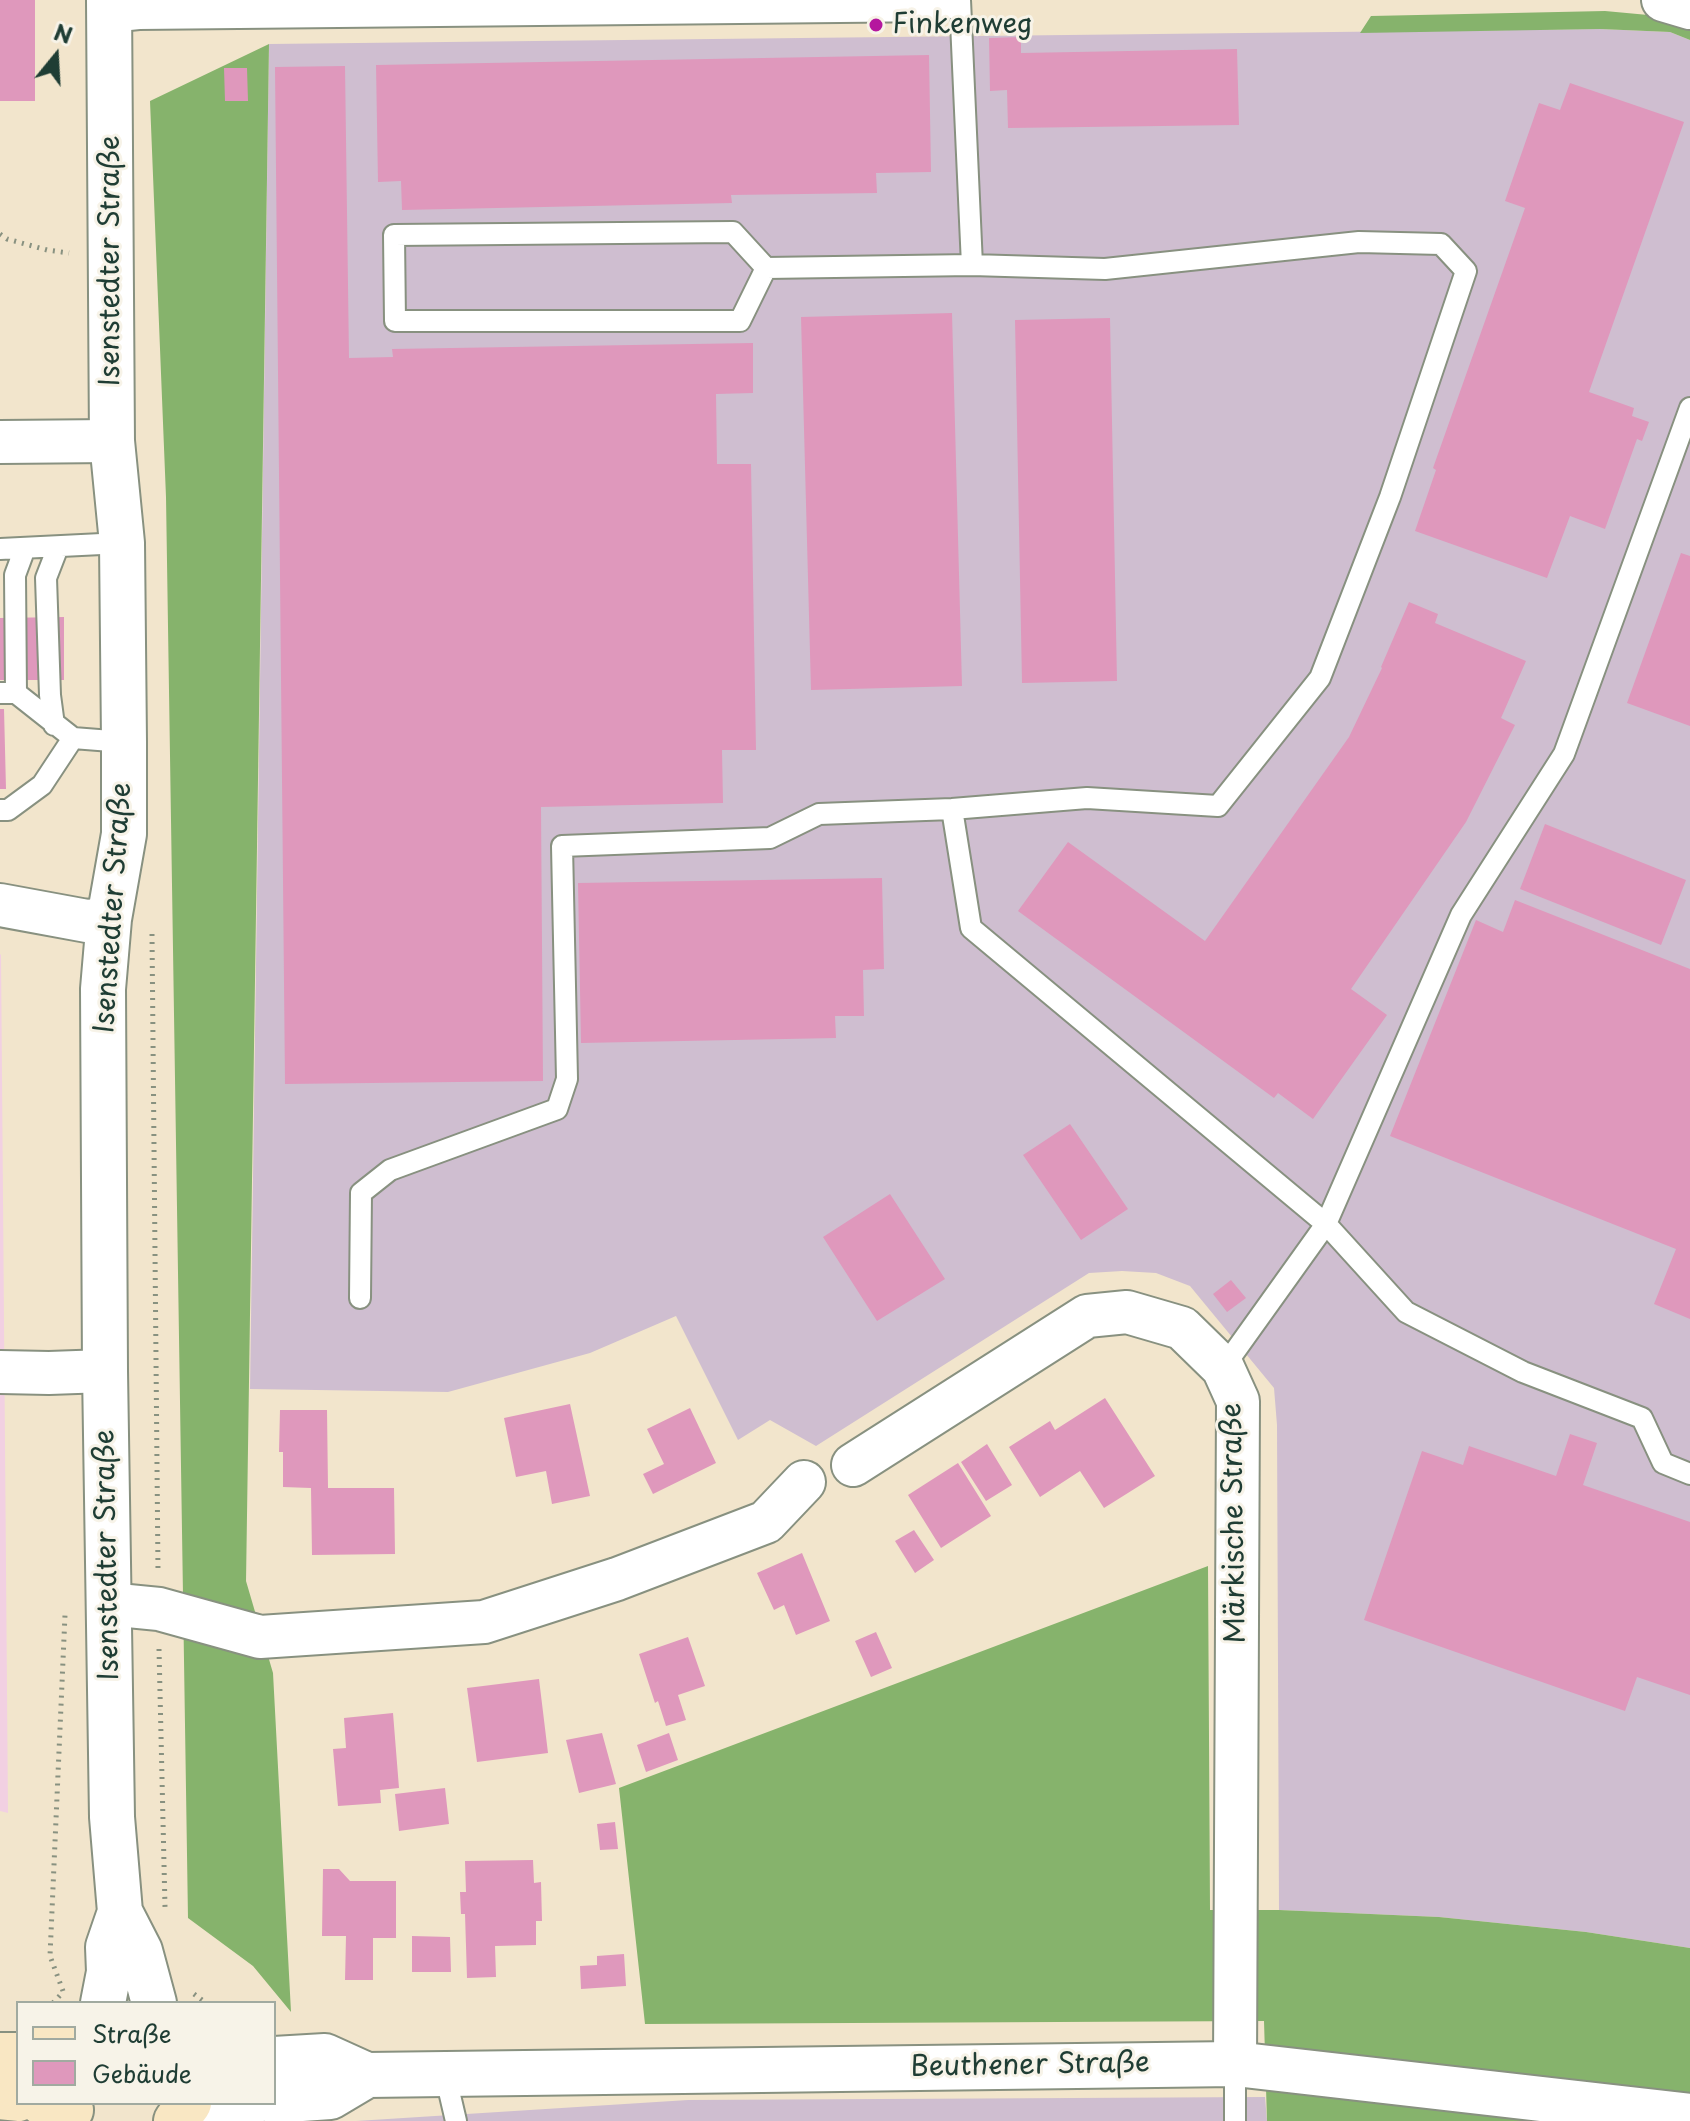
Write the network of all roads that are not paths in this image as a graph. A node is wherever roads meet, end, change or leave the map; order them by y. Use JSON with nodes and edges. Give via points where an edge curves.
{"nodes":[{"id":1,"x":940,"y":0,"type":"edge"},
{"id":2,"x":960,"y":0,"type":"edge"},
{"id":3,"x":1663,"y":0,"type":"edge"},
{"id":4,"x":817,"y":1,"type":"edge"},
{"id":5,"x":109,"y":5,"type":"edge"},
{"id":6,"x":1690,"y":8,"type":"edge"},
{"id":7,"x":972,"y":265,"type":"junction"},
{"id":8,"x":766,"y":268,"type":"junction"},
{"id":9,"x":1690,"y":408,"type":"edge"},
{"id":10,"x":112,"y":441,"type":"junction"},
{"id":11,"x":0,"y":442,"type":"edge"},
{"id":12,"x":122,"y":543,"type":"junction"},
{"id":13,"x":58,"y":547,"type":"junction"},
{"id":14,"x":25,"y":548,"type":"junction"},
{"id":15,"x":0,"y":549,"type":"edge"},
{"id":16,"x":8,"y":693,"type":"edge"},
{"id":17,"x":54,"y":725,"type":"junction"},
{"id":18,"x":73,"y":738,"type":"junction"},
{"id":19,"x":124,"y":742,"type":"junction"},
{"id":20,"x":952,"y":809,"type":"junction"},
{"id":21,"x":0,"y":810,"type":"edge"},
{"id":22,"x":0,"y":905,"type":"edge"},
{"id":23,"x":109,"y":919,"type":"junction"},
{"id":24,"x":1326,"y":1224,"type":"junction"},
{"id":25,"x":360,"y":1298,"type":"dead end"},
{"id":26,"x":1223,"y":1368,"type":"junction"},
{"id":27,"x":105,"y":1371,"type":"junction"},
{"id":28,"x":0,"y":1372,"type":"edge"},
{"id":29,"x":853,"y":1465,"type":"dead end"},
{"id":30,"x":1690,"y":1474,"type":"edge"},
{"id":31,"x":804,"y":1482,"type":"dead end"},
{"id":32,"x":108,"y":1604,"type":"junction"},
{"id":33,"x":120,"y":1912,"type":"junction"},
{"id":34,"x":83,"y":1997,"type":"edge"},
{"id":35,"x":153,"y":2001,"type":"edge"},
{"id":36,"x":276,"y":2059,"type":"edge"},
{"id":37,"x":1235,"y":2064,"type":"junction"},
{"id":38,"x":445,"y":2074,"type":"junction"},
{"id":39,"x":367,"y":2075,"type":"junction"},
{"id":40,"x":276,"y":2101,"type":"edge"},
{"id":41,"x":228,"y":2105,"type":"edge"},
{"id":42,"x":182,"y":2113,"type":"edge"},
{"id":43,"x":1690,"y":2116,"type":"edge"},
{"id":44,"x":456,"y":2121,"type":"edge"},
{"id":45,"x":1235,"y":2121,"type":"edge"}],
"edges":[{"from":1,"to":4,"type":"street"},
{"from":2,"to":7,"type":"lane"},
{"from":3,"to":6,"type":"street"},
{"from":4,"to":5,"type":"street"},
{"from":5,"to":10,"type":"street","name":"Isenstedter Straße"},
{"from":7,"to":8,"type":"lane"},
{"from":7,"to":20,"type":"lane","via":[[1105,269],[1359,242],[1441,244],[1466,271],[1390,497],[1320,678],[1218,806],[1087,798]]},
{"from":8,"to":8,"type":"lane","via":[[733,232],[394,235],[395,321],[740,321]]},
{"from":9,"to":24,"type":"lane","via":[[1564,754],[1461,915]]},
{"from":10,"to":11,"type":"street"},
{"from":10,"to":12,"type":"street","name":"Isenstedter Straße"},
{"from":12,"to":13,"type":"lane"},
{"from":12,"to":19,"type":"street","name":"Isenstedter Straße"},
{"from":13,"to":14,"type":"lane"},
{"from":13,"to":17,"type":"lane","via":[[46,578]]},
{"from":14,"to":15,"type":"lane"},
{"from":14,"to":16,"type":"lane","via":[[15,575]]},
{"from":16,"to":17,"type":"lane"},
{"from":17,"to":18,"type":"lane"},
{"from":18,"to":19,"type":"lane"},
{"from":18,"to":21,"type":"lane","via":[[42,785],[8,810]]},
{"from":19,"to":23,"type":"street","name":"Isenstedter Straße","via":[[124,834]]},
{"from":20,"to":24,"type":"lane","via":[[971,928]]},
{"from":20,"to":25,"type":"lane","via":[[819,814],[770,838],[562,846],[567,1079],[557,1109],[390,1170],[361,1193]]},
{"from":22,"to":23,"type":"street","via":[[87,921]]},
{"from":23,"to":27,"type":"street","name":"Isenstedter Straße","via":[[103,989]]},
{"from":24,"to":26,"type":"lane"},
{"from":24,"to":30,"type":"lane","via":[[1406,1312],[1523,1372],[1642,1418],[1663,1463]]},
{"from":26,"to":29,"type":"street","name":"Märkische Straße","via":[[1182,1328],[1127,1312],[1087,1316]]},
{"from":26,"to":37,"type":"street","name":"Märkische Straße","via":[[1238,1401]]},
{"from":27,"to":28,"type":"street"},
{"from":27,"to":32,"type":"street","name":"Isenstedter Straße"},
{"from":31,"to":32,"type":"street","via":[[766,1522],[484,1622],[260,1637],[159,1609]]},
{"from":32,"to":33,"type":"street","name":"Isenstedter Straße","via":[[112,1817]]},
{"from":33,"to":34,"type":"street","name":"Isenstedter Straße","via":[[108,1947],[109,1972]]},
{"from":33,"to":35,"type":"street","name":"Isenstedter Straße","via":[[140,1951]]},
{"from":36,"to":39,"type":"street","name":"Beuthener Straße","via":[[325,2056]]},
{"from":37,"to":38,"type":"street","name":"Beuthener Straße"},
{"from":37,"to":43,"type":"street","name":"Beuthener Straße"},
{"from":37,"to":45,"type":"lane"},
{"from":38,"to":39,"type":"street","name":"Beuthener Straße"},
{"from":38,"to":44,"type":"lane"},
{"from":39,"to":40,"type":"street","via":[[330,2097]]},
{"from":41,"to":42,"type":"street"}]}
